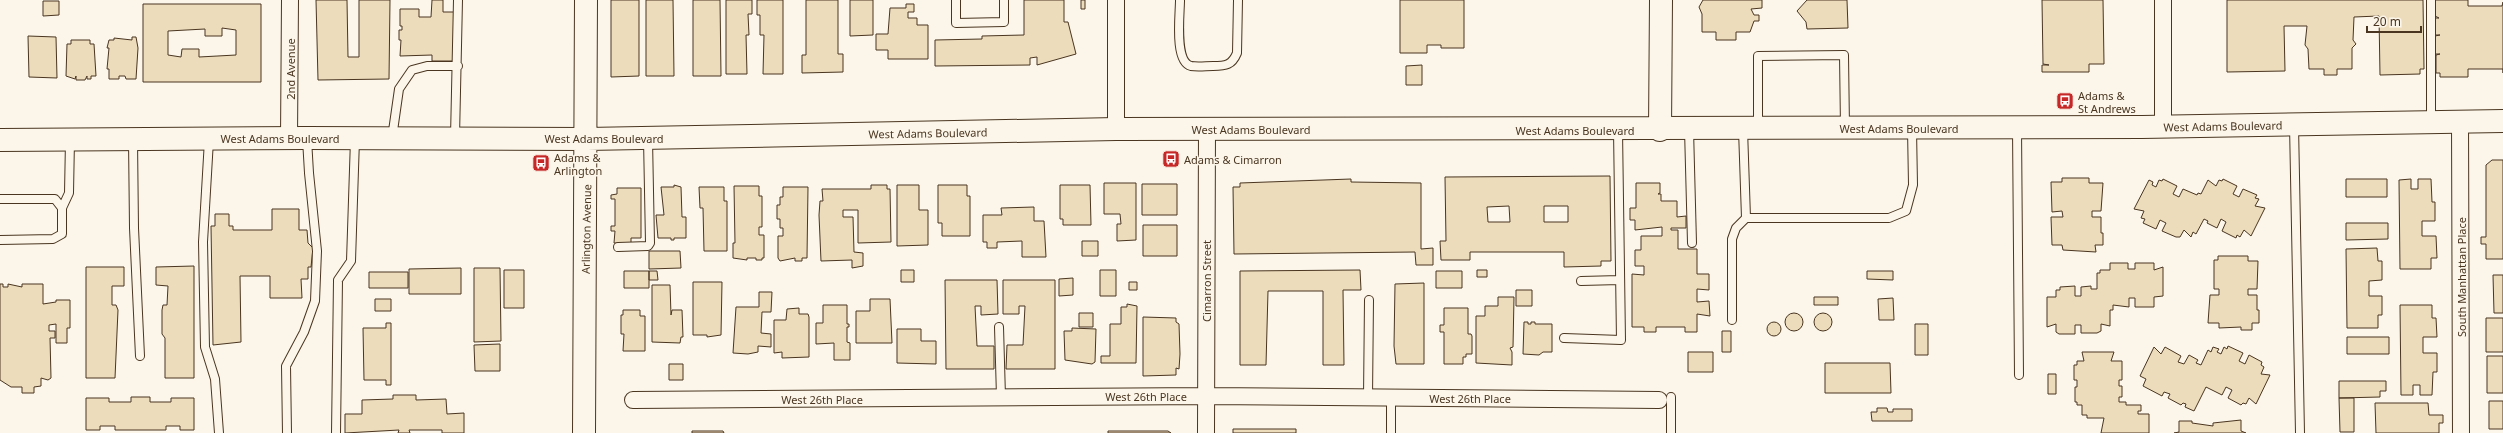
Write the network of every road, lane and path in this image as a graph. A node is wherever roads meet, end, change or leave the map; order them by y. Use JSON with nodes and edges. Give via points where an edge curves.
{"nodes":[{"id":1,"x":290,"y":0,"type":"edge"},
{"id":2,"x":458,"y":0,"type":"edge"},
{"id":3,"x":586,"y":0,"type":"edge"},
{"id":4,"x":956,"y":0,"type":"edge"},
{"id":5,"x":1004,"y":0,"type":"edge"},
{"id":6,"x":1116,"y":0,"type":"edge"},
{"id":7,"x":1180,"y":0,"type":"edge"},
{"id":8,"x":1238,"y":0,"type":"edge"},
{"id":9,"x":1661,"y":0,"type":"edge"},
{"id":10,"x":2163,"y":0,"type":"edge"},
{"id":11,"x":2431,"y":0,"type":"edge"},
{"id":12,"x":458,"y":66,"type":"junction"},
{"id":13,"x":2460,"y":121,"type":"junction"},
{"id":14,"x":2503,"y":121,"type":"edge"},
{"id":15,"x":2431,"y":122,"type":"junction"},
{"id":16,"x":2294,"y":125,"type":"junction"},
{"id":17,"x":2163,"y":127,"type":"junction"},
{"id":18,"x":1845,"y":128,"type":"junction"},
{"id":19,"x":1912,"y":128,"type":"junction"},
{"id":20,"x":2017,"y":128,"type":"junction"},
{"id":21,"x":1116,"y":129,"type":"junction"},
{"id":22,"x":1207,"y":129,"type":"junction"},
{"id":23,"x":1688,"y":129,"type":"junction"},
{"id":24,"x":1751,"y":129,"type":"junction"},
{"id":25,"x":1618,"y":130,"type":"junction"},
{"id":26,"x":1660,"y":130,"type":"junction"},
{"id":27,"x":298,"y":138,"type":"junction"},
{"id":28,"x":355,"y":138,"type":"junction"},
{"id":29,"x":392,"y":138,"type":"junction"},
{"id":30,"x":455,"y":138,"type":"junction"},
{"id":31,"x":648,"y":138,"type":"junction"},
{"id":32,"x":133,"y":139,"type":"junction"},
{"id":33,"x":209,"y":139,"type":"junction"},
{"id":34,"x":587,"y":139,"type":"junction"},
{"id":35,"x":0,"y":140,"type":"edge"},
{"id":36,"x":70,"y":140,"type":"junction"},
{"id":37,"x":0,"y":199,"type":"edge"},
{"id":38,"x":62,"y":208,"type":"junction"},
{"id":39,"x":1746,"y":218,"type":"junction"},
{"id":40,"x":0,"y":240,"type":"edge"},
{"id":41,"x":1692,"y":243,"type":"dead end"},
{"id":42,"x":618,"y":247,"type":"dead end"},
{"id":43,"x":1620,"y":280,"type":"junction"},
{"id":44,"x":1581,"y":281,"type":"dead end"},
{"id":45,"x":1369,"y":300,"type":"dead end"},
{"id":46,"x":1732,"y":320,"type":"dead end"},
{"id":47,"x":998,"y":327,"type":"dead end"},
{"id":48,"x":1564,"y":338,"type":"dead end"},
{"id":49,"x":140,"y":356,"type":"dead end"},
{"id":50,"x":2019,"y":375,"type":"dead end"},
{"id":51,"x":1206,"y":396,"type":"junction"},
{"id":52,"x":1000,"y":397,"type":"junction"},
{"id":53,"x":1368,"y":397,"type":"junction"},
{"id":54,"x":1391,"y":397,"type":"junction"},
{"id":55,"x":1665,"y":398,"type":"joint"},
{"id":56,"x":633,"y":400,"type":"dead end"},
{"id":57,"x":218,"y":433,"type":"edge"},
{"id":58,"x":287,"y":433,"type":"edge"},
{"id":59,"x":336,"y":433,"type":"edge"},
{"id":60,"x":584,"y":433,"type":"edge"},
{"id":61,"x":1206,"y":433,"type":"edge"},
{"id":62,"x":1391,"y":433,"type":"edge"},
{"id":63,"x":1671,"y":433,"type":"edge"},
{"id":64,"x":2300,"y":433,"type":"edge"},
{"id":65,"x":2461,"y":433,"type":"edge"}],
"edges":[{"from":1,"to":27,"type":"street","name":"2nd Avenue"},
{"from":2,"to":12,"type":"lane"},
{"from":3,"to":34,"type":"main road","name":"Arlington Avenue"},
{"from":4,"to":5,"type":"lane","via":[[956,23],[1004,22]]},
{"from":6,"to":21,"type":"street"},
{"from":7,"to":8,"type":"lane","via":[[1180,53],[1184,62],[1191,66],[1226,66],[1234,61],[1237,53]]},
{"from":9,"to":26,"type":"main road"},
{"from":10,"to":17,"type":"street"},
{"from":11,"to":15,"type":"lane"},
{"from":12,"to":29,"type":"lane","via":[[427,66],[412,70],[399,89]]},
{"from":12,"to":30,"type":"lane"},
{"from":13,"to":14,"type":"main road","name":"West Adams Boulevard"},
{"from":13,"to":15,"type":"main road","name":"West Adams Boulevard"},
{"from":13,"to":65,"type":"street","name":"South Manhattan Place"},
{"from":15,"to":16,"type":"main road","name":"West Adams Boulevard"},
{"from":16,"to":17,"type":"main road","name":"West Adams Boulevard"},
{"from":16,"to":64,"type":"lane"},
{"from":17,"to":20,"type":"main road","name":"West Adams Boulevard"},
{"from":18,"to":19,"type":"main road","name":"West Adams Boulevard"},
{"from":18,"to":24,"type":"main road","name":"West Adams Boulevard"},
{"from":18,"to":24,"type":"lane","via":[[1844,55],[1758,56]]},
{"from":19,"to":20,"type":"main road","name":"West Adams Boulevard"},
{"from":19,"to":39,"type":"lane","via":[[1913,185],[1906,211],[1889,218]]},
{"from":20,"to":50,"type":"lane"},
{"from":21,"to":22,"type":"main road","name":"West Adams Boulevard"},
{"from":21,"to":31,"type":"main road","name":"West Adams Boulevard"},
{"from":22,"to":25,"type":"main road","name":"West Adams Boulevard"},
{"from":22,"to":51,"type":"street","name":"Cimarron Street"},
{"from":23,"to":24,"type":"main road","name":"West Adams Boulevard"},
{"from":23,"to":26,"type":"main road","name":"West Adams Boulevard"},
{"from":23,"to":41,"type":"lane"},
{"from":24,"to":39,"type":"lane"},
{"from":25,"to":26,"type":"main road","name":"West Adams Boulevard"},
{"from":25,"to":43,"type":"lane"},
{"from":27,"to":28,"type":"main road","name":"West Adams Boulevard"},
{"from":27,"to":33,"type":"main road","name":"West Adams Boulevard"},
{"from":27,"to":58,"type":"lane","via":[[309,173],[317,251],[316,301],[304,332],[286,366]]},
{"from":28,"to":29,"type":"main road","name":"West Adams Boulevard"},
{"from":28,"to":59,"type":"lane","via":[[351,261],[338,280]]},
{"from":29,"to":30,"type":"main road","name":"West Adams Boulevard"},
{"from":30,"to":34,"type":"main road","name":"West Adams Boulevard"},
{"from":31,"to":34,"type":"main road","name":"West Adams Boulevard"},
{"from":31,"to":42,"type":"lane","via":[[650,243],[648,246]]},
{"from":32,"to":33,"type":"main road","name":"West Adams Boulevard"},
{"from":32,"to":36,"type":"main road","name":"West Adams Boulevard"},
{"from":32,"to":49,"type":"lane"},
{"from":33,"to":57,"type":"lane","via":[[203,242],[205,347],[215,379]]},
{"from":34,"to":60,"type":"main road","name":"Arlington Avenue"},
{"from":35,"to":36,"type":"main road","name":"West Adams Boulevard"},
{"from":36,"to":38,"type":"lane","via":[[69,193]]},
{"from":37,"to":38,"type":"lane","via":[[55,199]]},
{"from":38,"to":40,"type":"lane","via":[[62,234],[53,239]]},
{"from":39,"to":46,"type":"lane","via":[[1736,228],[1732,239]]},
{"from":43,"to":44,"type":"lane"},
{"from":43,"to":48,"type":"lane","via":[[1621,340]]},
{"from":45,"to":53,"type":"lane"},
{"from":47,"to":52,"type":"lane"},
{"from":51,"to":52,"type":"street","name":"West 26th Place"},
{"from":51,"to":53,"type":"street","name":"West 26th Place"},
{"from":51,"to":61,"type":"street","name":"Cimarron Street"},
{"from":52,"to":56,"type":"street","name":"West 26th Place"},
{"from":53,"to":54,"type":"street","name":"West 26th Place"},
{"from":54,"to":55,"type":"street","name":"West 26th Place"},
{"from":54,"to":62,"type":"lane"},
{"from":55,"to":63,"type":"lane"}]}
